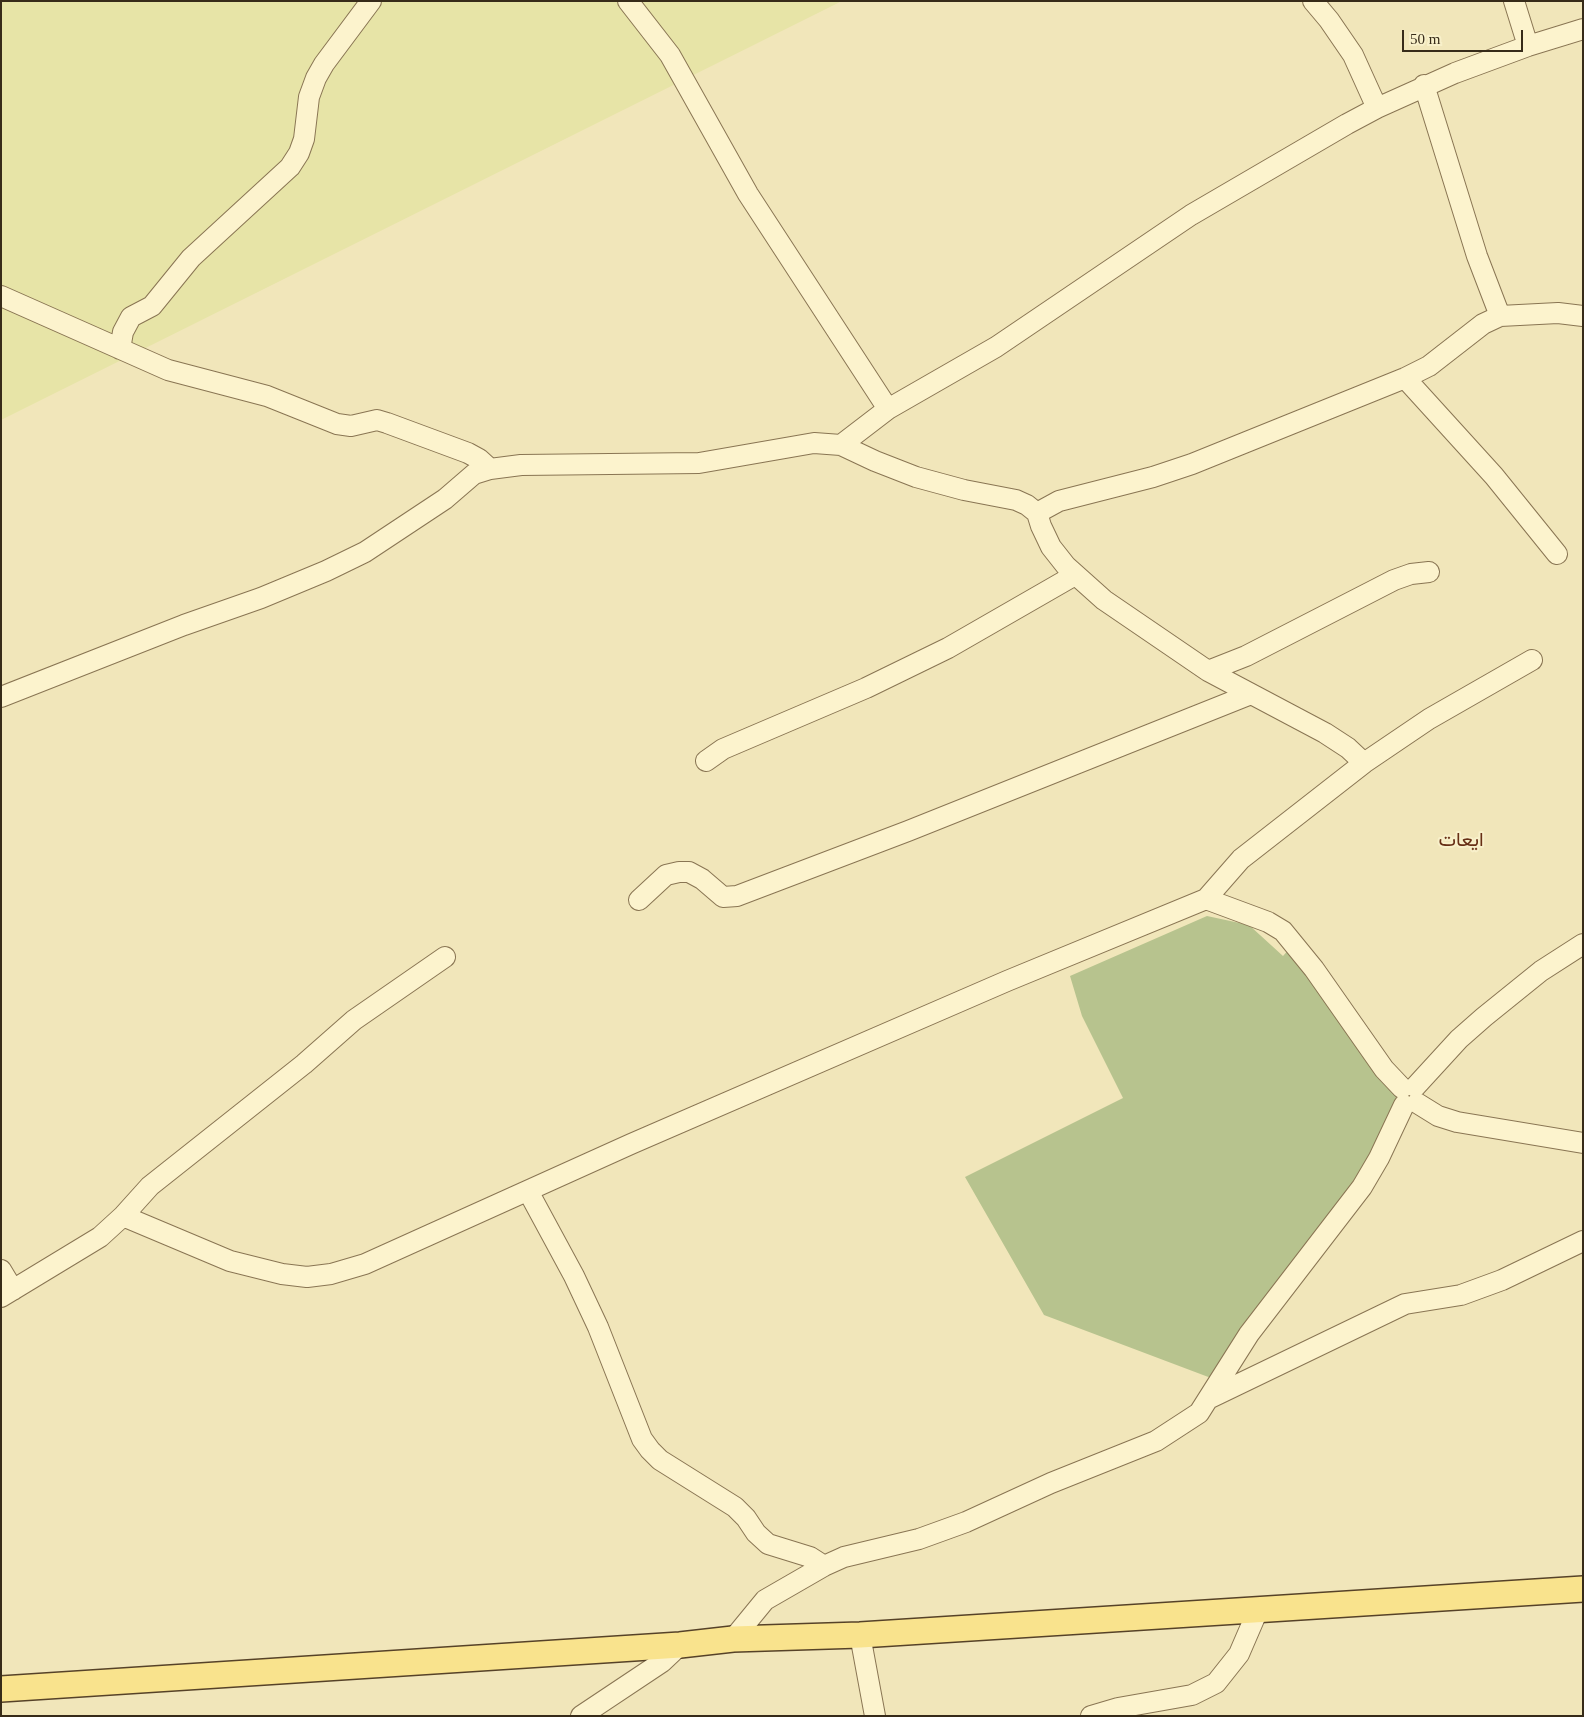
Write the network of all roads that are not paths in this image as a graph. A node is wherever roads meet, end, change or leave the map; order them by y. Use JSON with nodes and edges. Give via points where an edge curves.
{"nodes":[{"id":1,"x":371,"y":1,"type":"edge"},
{"id":2,"x":628,"y":1,"type":"edge"},
{"id":3,"x":1313,"y":1,"type":"edge"},
{"id":4,"x":1514,"y":1,"type":"edge"},
{"id":5,"x":1583,"y":29,"type":"edge"},
{"id":6,"x":1528,"y":46,"type":"junction"},
{"id":7,"x":1424,"y":86,"type":"junction"},
{"id":8,"x":1377,"y":108,"type":"junction"},
{"id":9,"x":1,"y":296,"type":"edge"},
{"id":10,"x":1500,"y":316,"type":"junction"},
{"id":11,"x":1583,"y":316,"type":"edge"},
{"id":12,"x":120,"y":349,"type":"junction"},
{"id":13,"x":1405,"y":378,"type":"junction"},
{"id":14,"x":888,"y":409,"type":"junction"},
{"id":15,"x":841,"y":445,"type":"junction"},
{"id":16,"x":490,"y":469,"type":"junction"},
{"id":17,"x":1038,"y":513,"type":"junction"},
{"id":18,"x":1557,"y":554,"type":"dead end"},
{"id":19,"x":1429,"y":572,"type":"dead end"},
{"id":20,"x":1075,"y":575,"type":"junction"},
{"id":21,"x":1532,"y":660,"type":"dead end"},
{"id":22,"x":1208,"y":671,"type":"junction"},
{"id":23,"x":1251,"y":694,"type":"junction"},
{"id":24,"x":1,"y":698,"type":"edge"},
{"id":25,"x":706,"y":761,"type":"dead end"},
{"id":26,"x":1364,"y":763,"type":"junction"},
{"id":27,"x":1206,"y":899,"type":"junction"},
{"id":28,"x":638,"y":900,"type":"dead end"},
{"id":29,"x":1583,"y":944,"type":"edge"},
{"id":30,"x":445,"y":957,"type":"dead end"},
{"id":31,"x":1409,"y":1096,"type":"junction"},
{"id":32,"x":1583,"y":1142,"type":"edge"},
{"id":33,"x":528,"y":1191,"type":"junction"},
{"id":34,"x":123,"y":1216,"type":"junction"},
{"id":35,"x":1583,"y":1241,"type":"edge"},
{"id":36,"x":1,"y":1270,"type":"edge"},
{"id":37,"x":7,"y":1293,"type":"edge"},
{"id":38,"x":1210,"y":1398,"type":"junction"},
{"id":39,"x":824,"y":1566,"type":"junction"},
{"id":40,"x":1583,"y":1589,"type":"edge"},
{"id":41,"x":1258,"y":1610,"type":"junction"},
{"id":42,"x":860,"y":1635,"type":"junction"},
{"id":43,"x":733,"y":1639,"type":"junction"},
{"id":44,"x":680,"y":1645,"type":"junction"},
{"id":45,"x":1,"y":1689,"type":"edge"},
{"id":46,"x":581,"y":1716,"type":"edge"},
{"id":47,"x":875,"y":1716,"type":"edge"},
{"id":48,"x":1091,"y":1716,"type":"edge"}],
"edges":[{"from":1,"to":12,"type":"street","via":[[316,78],[309,96],[304,139],[290,166],[191,258],[152,306],[131,317],[123,332]]},
{"from":2,"to":14,"type":"street","via":[[670,55],[748,194]]},
{"from":3,"to":8,"type":"street","via":[[1353,55]]},
{"from":4,"to":6,"type":"street"},
{"from":5,"to":6,"type":"street"},
{"from":6,"to":7,"type":"street"},
{"from":7,"to":8,"type":"street"},
{"from":7,"to":10,"type":"street","via":[[1477,256]]},
{"from":8,"to":14,"type":"street","via":[[1192,215],[996,347]]},
{"from":9,"to":12,"type":"street"},
{"from":10,"to":11,"type":"street","via":[[1558,313]]},
{"from":10,"to":13,"type":"street","via":[[1483,324],[1429,366]]},
{"from":12,"to":16,"type":"street","via":[[168,370],[267,396],[337,424],[351,426],[377,420],[387,423],[468,454]]},
{"from":13,"to":17,"type":"street","via":[[1192,464],[1059,500]]},
{"from":13,"to":18,"type":"street","via":[[1494,476]]},
{"from":14,"to":15,"type":"street"},
{"from":15,"to":16,"type":"street","via":[[814,443],[699,463],[521,465]]},
{"from":15,"to":17,"type":"street","via":[[895,470],[964,490],[1016,500]]},
{"from":16,"to":24,"type":"street","via":[[474,474],[418,518],[365,552],[326,571]]},
{"from":17,"to":20,"type":"street","via":[[1051,547]]},
{"from":19,"to":22,"type":"street","via":[[1394,580],[1246,656]]},
{"from":20,"to":22,"type":"street","via":[[1136,624]]},
{"from":20,"to":25,"type":"street","via":[[948,648],[866,688],[723,750]]},
{"from":21,"to":26,"type":"street","via":[[1429,719]]},
{"from":22,"to":23,"type":"street"},
{"from":23,"to":26,"type":"street","via":[[1325,733]]},
{"from":23,"to":28,"type":"street","via":[[737,896],[723,897],[695,875],[679,872],[666,875]]},
{"from":26,"to":27,"type":"street","via":[[1241,859]]},
{"from":27,"to":31,"type":"street","via":[[1268,922],[1283,931],[1314,969],[1384,1070]]},
{"from":27,"to":33,"type":"street","via":[[998,985]]},
{"from":29,"to":31,"type":"street","via":[[1541,971],[1484,1017],[1459,1039]]},
{"from":30,"to":34,"type":"street","via":[[354,1020],[304,1064],[150,1186]]},
{"from":31,"to":32,"type":"street","via":[[1438,1116],[1457,1122]]},
{"from":31,"to":38,"type":"street","via":[[1362,1187],[1248,1334]]},
{"from":33,"to":34,"type":"street","via":[[365,1264],[307,1277],[230,1261]]},
{"from":33,"to":39,"type":"street","via":[[578,1284],[642,1439],[650,1450],[660,1460],[735,1507],[768,1544],[810,1557]]},
{"from":34,"to":37,"type":"street","via":[[100,1237]]},
{"from":35,"to":38,"type":"street","via":[[1461,1296],[1405,1304]]},
{"from":36,"to":37,"type":"street"},
{"from":38,"to":39,"type":"street","via":[[1199,1414],[1156,1441],[1044,1486],[966,1522],[919,1539],[844,1557]]},
{"from":39,"to":43,"type":"street","via":[[765,1600]]},
{"from":40,"to":41,"type":"main road"},
{"from":41,"to":42,"type":"main road"},
{"from":41,"to":48,"type":"street","via":[[1239,1654],[1216,1683],[1192,1695]]},
{"from":42,"to":43,"type":"main road"},
{"from":42,"to":47,"type":"street"},
{"from":43,"to":44,"type":"main road"},
{"from":44,"to":45,"type":"main road"},
{"from":44,"to":46,"type":"street","via":[[647,1673]]}]}
